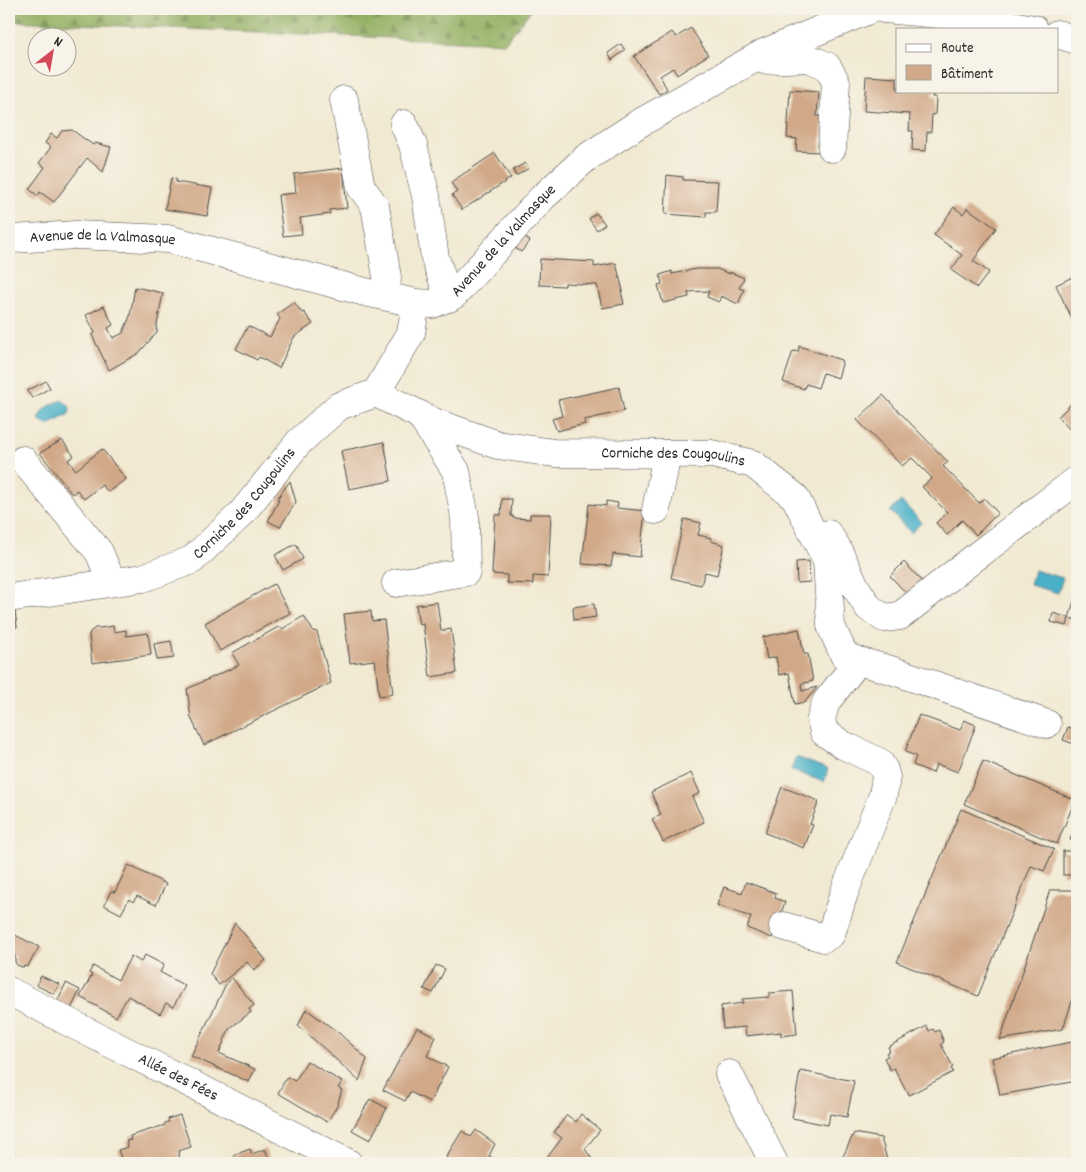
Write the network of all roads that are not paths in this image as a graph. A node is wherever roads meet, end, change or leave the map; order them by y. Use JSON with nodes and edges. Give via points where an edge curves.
{"nodes":[{"id":1,"x":871,"y":9,"type":"edge"},
{"id":2,"x":884,"y":9,"type":"edge"},
{"id":3,"x":1028,"y":28,"type":"edge"},
{"id":4,"x":1058,"y":34,"type":"edge"},
{"id":5,"x":1077,"y":40,"type":"edge"},
{"id":6,"x":755,"y":58,"type":"junction"},
{"id":7,"x":344,"y":100,"type":"dead end"},
{"id":8,"x":404,"y":124,"type":"dead end"},
{"id":9,"x":832,"y":148,"type":"dead end"},
{"id":10,"x":9,"y":240,"type":"edge"},
{"id":11,"x":386,"y":296,"type":"junction"},
{"id":12,"x":449,"y":298,"type":"junction"},
{"id":13,"x":416,"y":303,"type":"junction"},
{"id":14,"x":376,"y":393,"type":"junction"},
{"id":15,"x":420,"y":415,"type":"junction"},
{"id":16,"x":667,"y":454,"type":"junction"},
{"id":17,"x":23,"y":460,"type":"dead end"},
{"id":18,"x":1077,"y":480,"type":"edge"},
{"id":19,"x":800,"y":507,"type":"junction"},
{"id":20,"x":656,"y":510,"type":"dead end"},
{"id":21,"x":112,"y":582,"type":"junction"},
{"id":22,"x":396,"y":583,"type":"dead end"},
{"id":23,"x":9,"y":598,"type":"edge"},
{"id":24,"x":858,"y":662,"type":"junction"},
{"id":25,"x":1047,"y":724,"type":"dead end"},
{"id":26,"x":783,"y":926,"type":"dead end"},
{"id":27,"x":9,"y":991,"type":"edge"},
{"id":28,"x":729,"y":1074,"type":"dead end"},
{"id":29,"x":348,"y":1163,"type":"edge"},
{"id":30,"x":774,"y":1163,"type":"edge"}],
"edges":[{"from":1,"to":6,"type":"street","name":"Avenue de la Valmasque"},
{"from":2,"to":3,"type":"street","via":[[961,16]]},
{"from":4,"to":5,"type":"street"},
{"from":6,"to":9,"type":"street","via":[[808,58],[827,66],[836,82]]},
{"from":6,"to":12,"type":"street","name":"Avenue de la Valmasque","via":[[638,124],[586,158],[542,198]]},
{"from":7,"to":11,"type":"street","via":[[361,187],[375,206],[387,277]]},
{"from":8,"to":12,"type":"street","via":[[426,196],[435,258]]},
{"from":10,"to":11,"type":"street","name":"Avenue de la Valmasque","via":[[76,235],[168,239]]},
{"from":11,"to":13,"type":"street","name":"Avenue de la Valmasque"},
{"from":12,"to":13,"type":"street","name":"Avenue de la Valmasque","via":[[434,304]]},
{"from":13,"to":14,"type":"street","via":[[411,333]]},
{"from":14,"to":15,"type":"street","name":"Corniche des Cougoulins"},
{"from":14,"to":21,"type":"street","name":"Corniche des Cougoulins","via":[[339,406],[299,442],[240,514],[192,560],[143,578]]},
{"from":15,"to":16,"type":"street","name":"Corniche des Cougoulins","via":[[498,445],[554,453]]},
{"from":15,"to":22,"type":"street","via":[[456,471],[465,517],[466,572]]},
{"from":16,"to":19,"type":"street","name":"Corniche des Cougoulins","via":[[712,454],[753,464],[795,497]]},
{"from":16,"to":20,"type":"street"},
{"from":17,"to":21,"type":"street","via":[[99,552]]},
{"from":18,"to":19,"type":"street","via":[[900,616],[884,618],[868,608],[836,546],[817,520]]},
{"from":19,"to":24,"type":"street","name":"Corniche des Cougoulins","via":[[827,561],[831,626],[844,655]]},
{"from":21,"to":23,"type":"street","name":"Corniche des Cougoulins"},
{"from":24,"to":25,"type":"street","name":"Corniche des Cougoulins","via":[[891,670]]},
{"from":24,"to":26,"type":"street","via":[[826,702],[821,719],[824,732],[879,762],[886,777],[883,795],[831,934],[824,938]]},
{"from":27,"to":29,"type":"street","name":"Allée des Fées"},
{"from":28,"to":30,"type":"street"}]}
